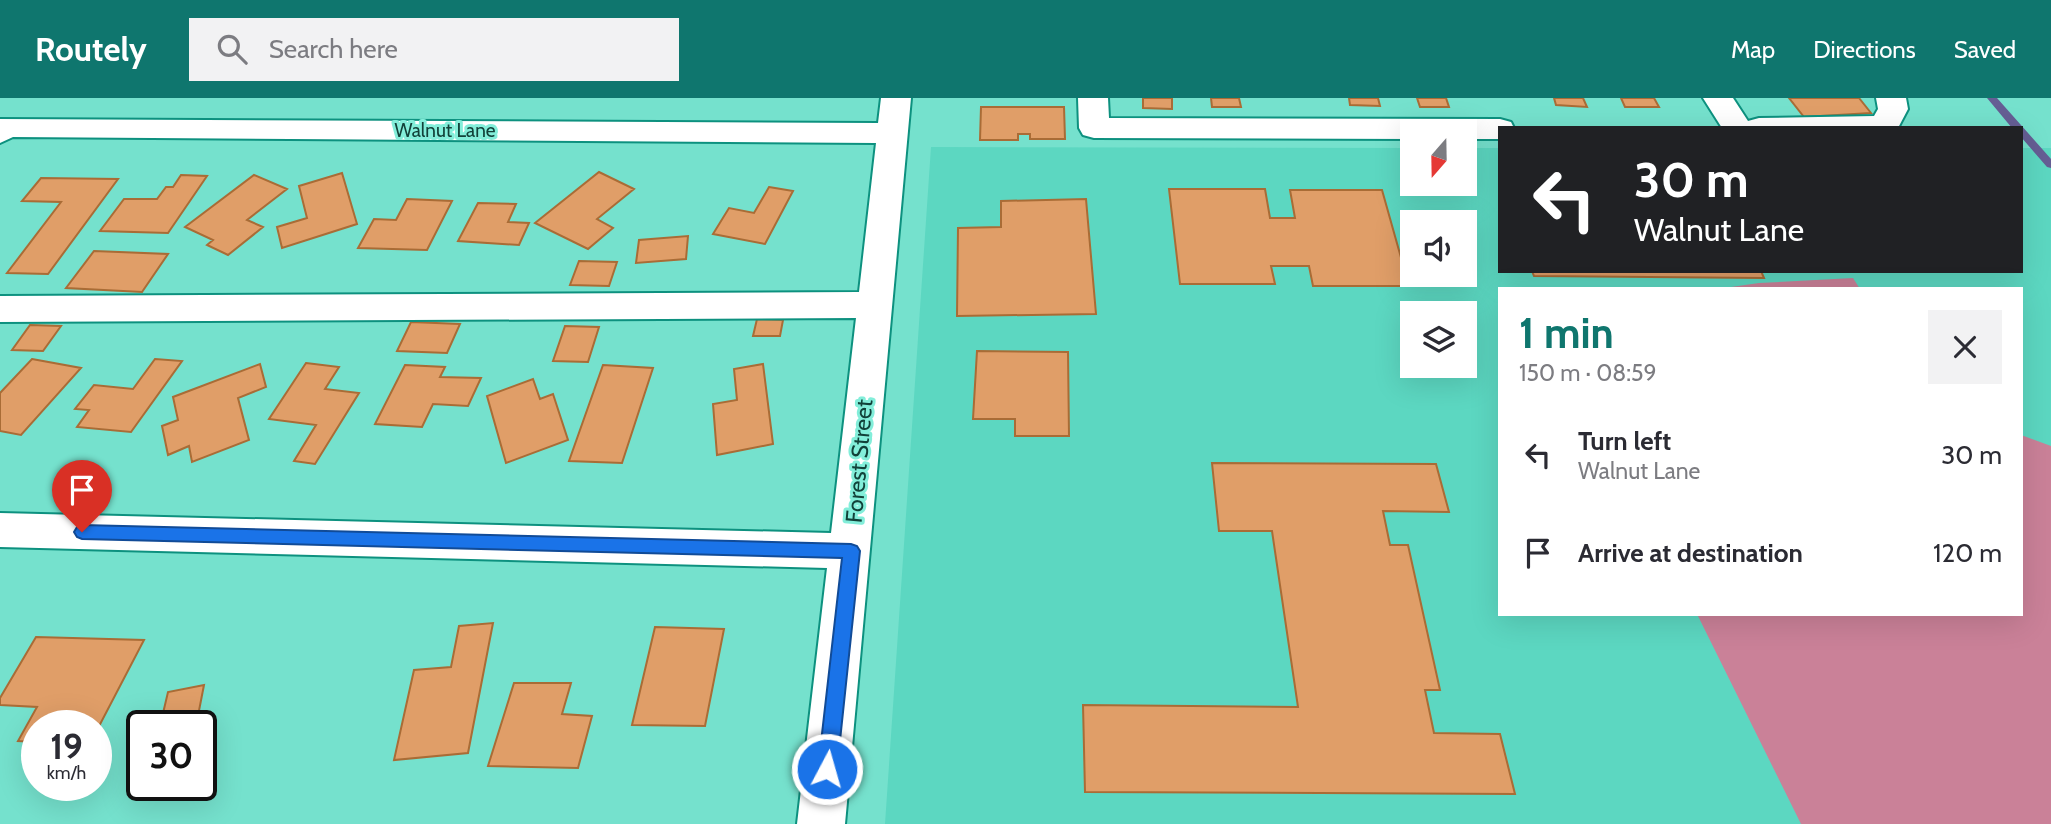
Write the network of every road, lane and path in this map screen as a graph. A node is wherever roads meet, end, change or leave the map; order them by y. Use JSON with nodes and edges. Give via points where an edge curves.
{"nodes":[{"id":1,"x":1093,"y":98,"type":"edge"},
{"id":2,"x":1290,"y":98,"type":"edge"},
{"id":3,"x":1495,"y":98,"type":"edge"},
{"id":4,"x":1718,"y":98,"type":"edge"},
{"id":5,"x":1888,"y":112,"type":"edge"},
{"id":6,"x":895,"y":115,"type":"edge"},
{"id":7,"x":1507,"y":126,"type":"edge"},
{"id":8,"x":1736,"y":126,"type":"edge"},
{"id":9,"x":1775,"y":126,"type":"edge"},
{"id":10,"x":1297,"y":129,"type":"junction"},
{"id":11,"x":1498,"y":129,"type":"edge"},
{"id":12,"x":0,"y":132,"type":"edge"},
{"id":13,"x":874,"y":305,"type":"junction"},
{"id":14,"x":0,"y":309,"type":"edge"},
{"id":15,"x":0,"y":530,"type":"edge"},
{"id":16,"x":851,"y":551,"type":"junction"},
{"id":17,"x":821,"y":824,"type":"edge"}],
"edges":[{"from":1,"to":10,"type":"street","via":[[1094,128]]},
{"from":2,"to":10,"type":"street"},
{"from":3,"to":7,"type":"street"},
{"from":4,"to":8,"type":"street"},
{"from":5,"to":9,"type":"street"},
{"from":6,"to":12,"type":"street","name":"Walnut Lane","via":[[5,127]]},
{"from":6,"to":13,"type":"street","name":"Forest Street"},
{"from":10,"to":11,"type":"street"},
{"from":13,"to":14,"type":"street"},
{"from":13,"to":16,"type":"street","name":"Forest Street"},
{"from":15,"to":16,"type":"street"},
{"from":16,"to":17,"type":"street","name":"Forest Street"}]}
